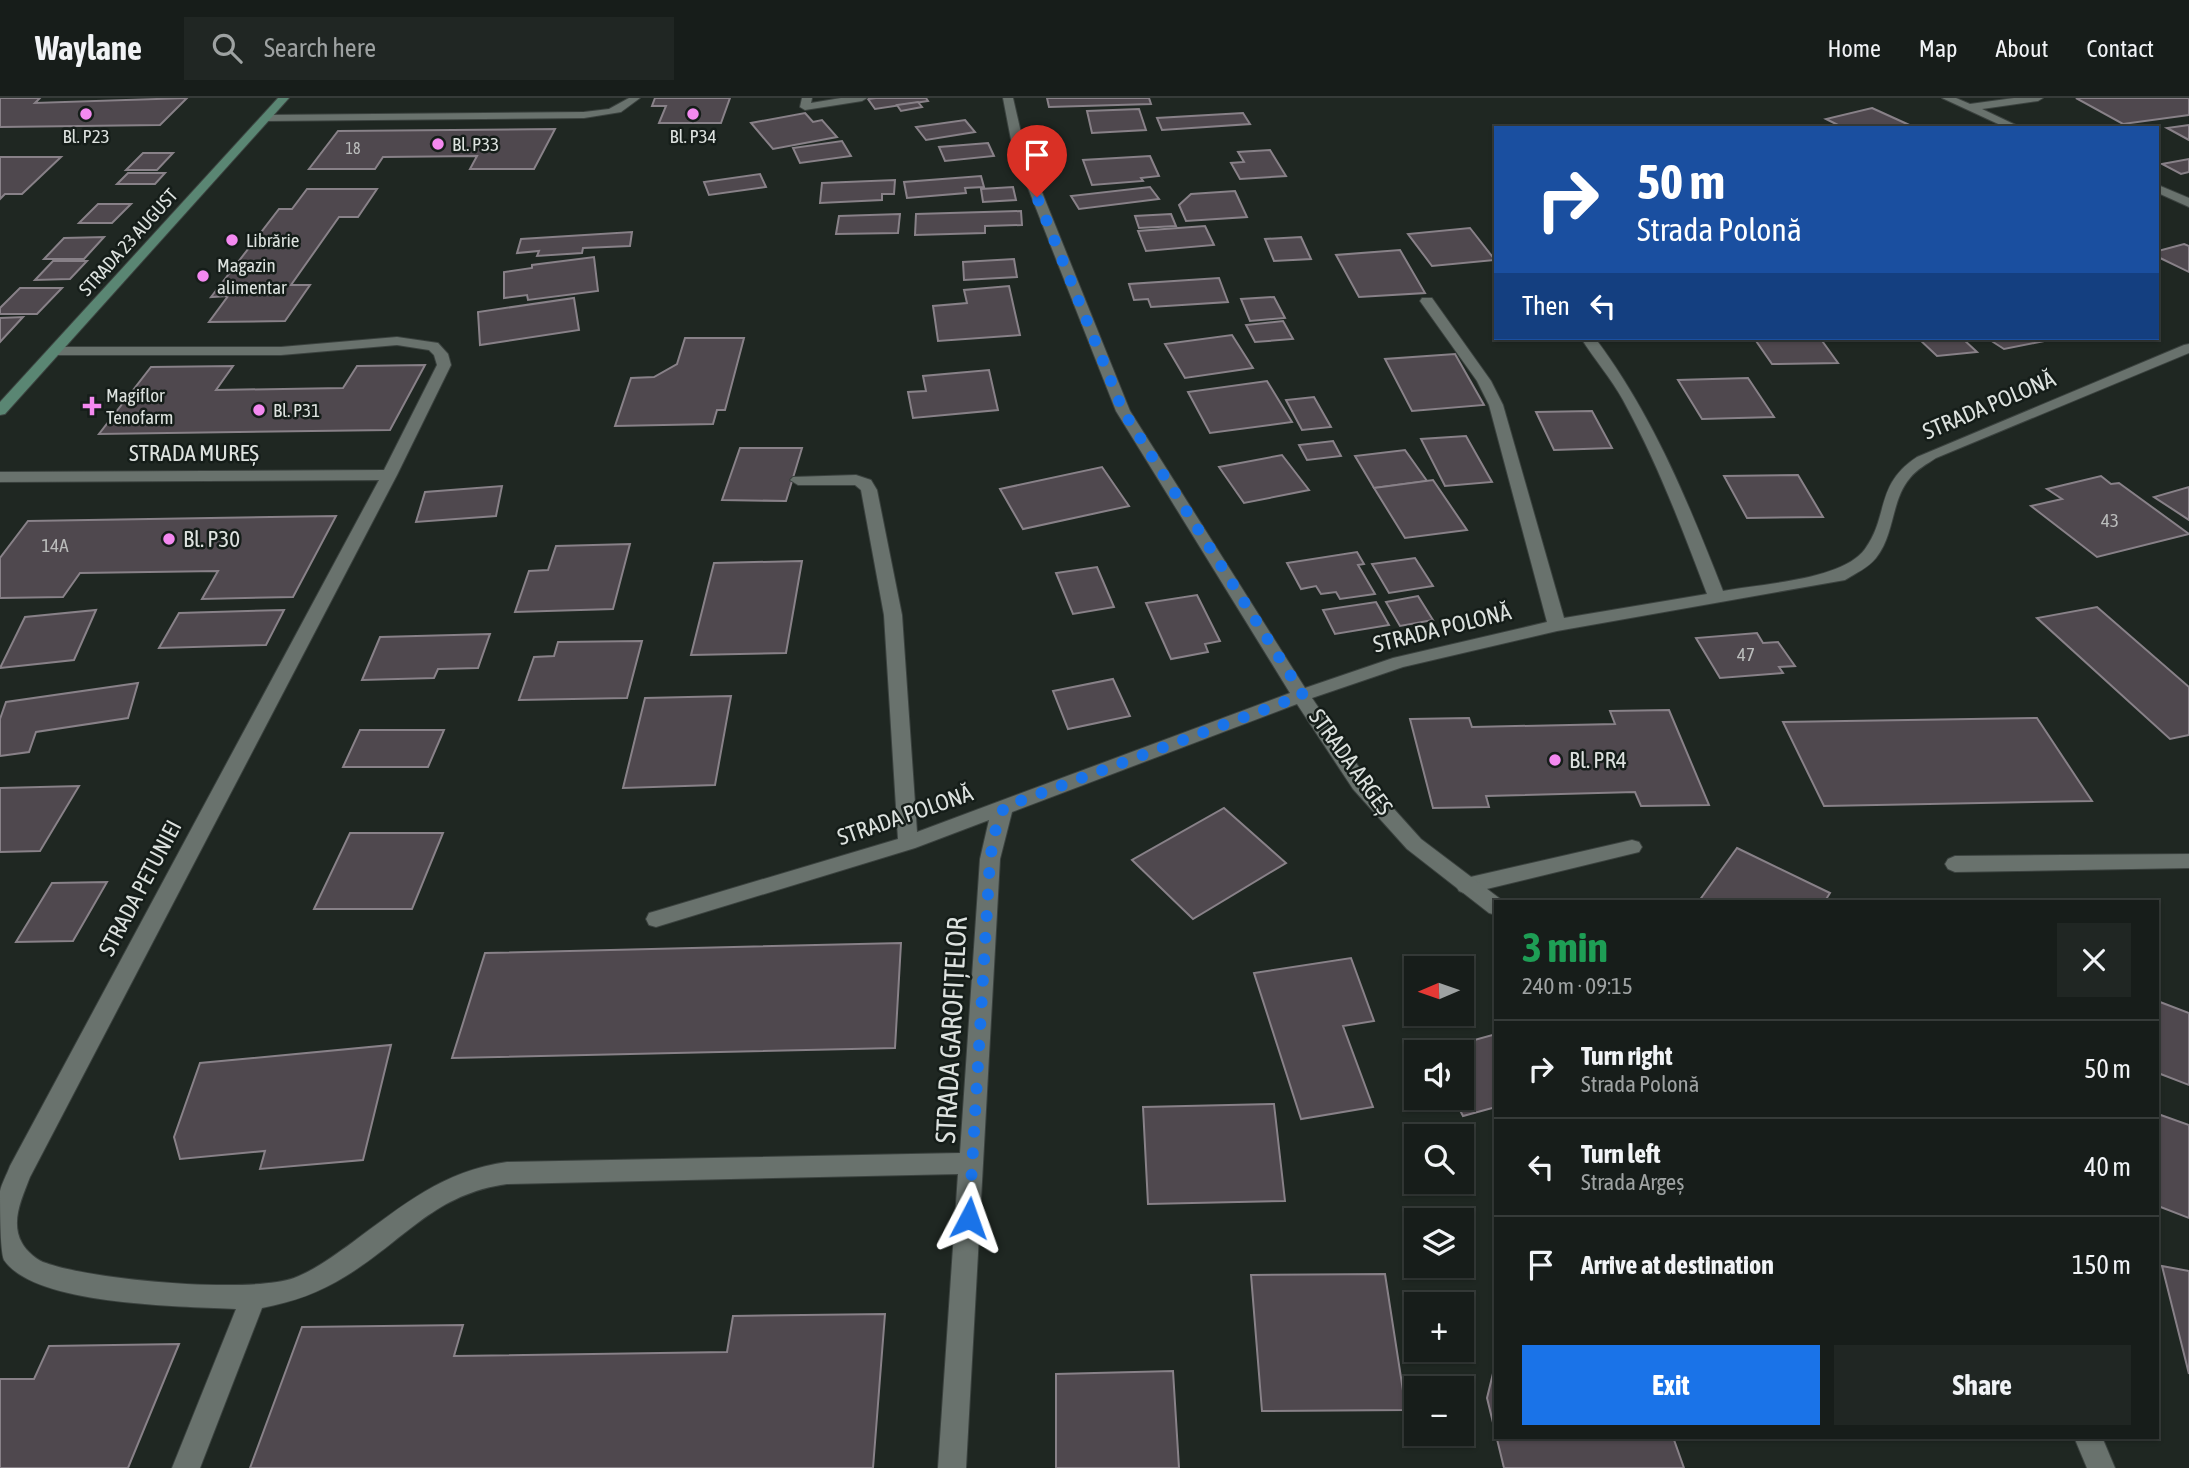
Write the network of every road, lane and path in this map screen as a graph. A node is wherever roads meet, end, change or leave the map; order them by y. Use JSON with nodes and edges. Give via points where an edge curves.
{"nodes":[{"id":1,"x":284,"y":98,"type":"edge"},
{"id":2,"x":635,"y":98,"type":"edge"},
{"id":3,"x":807,"y":98,"type":"edge"},
{"id":4,"x":862,"y":98,"type":"edge"},
{"id":5,"x":1008,"y":98,"type":"edge"},
{"id":6,"x":1947,"y":98,"type":"edge"},
{"id":7,"x":2038,"y":98,"type":"edge"},
{"id":8,"x":1970,"y":107,"type":"junction"},
{"id":9,"x":266,"y":118,"type":"junction"},
{"id":10,"x":2013,"y":126,"type":"edge"},
{"id":11,"x":2159,"y":189,"type":"edge"},
{"id":12,"x":2189,"y":203,"type":"edge"},
{"id":13,"x":1427,"y":301,"type":"dead end"},
{"id":14,"x":1589,"y":340,"type":"edge"},
{"id":15,"x":2189,"y":348,"type":"edge"},
{"id":16,"x":55,"y":351,"type":"junction"},
{"id":17,"x":0,"y":411,"type":"edge"},
{"id":18,"x":389,"y":475,"type":"junction"},
{"id":19,"x":0,"y":477,"type":"edge"},
{"id":20,"x":799,"y":480,"type":"dead end"},
{"id":21,"x":1717,"y":597,"type":"junction"},
{"id":22,"x":1557,"y":625,"type":"junction"},
{"id":23,"x":1303,"y":695,"type":"junction"},
{"id":24,"x":1004,"y":807,"type":"junction"},
{"id":25,"x":908,"y":843,"type":"junction"},
{"id":26,"x":1632,"y":847,"type":"dead end"},
{"id":27,"x":2189,"y":861,"type":"edge"},
{"id":28,"x":1955,"y":864,"type":"dead end"},
{"id":29,"x":1466,"y":886,"type":"junction"},
{"id":30,"x":1494,"y":906,"type":"edge"},
{"id":31,"x":656,"y":919,"type":"dead end"},
{"id":32,"x":973,"y":1163,"type":"junction"},
{"id":33,"x":253,"y":1297,"type":"junction"},
{"id":34,"x":2089,"y":1439,"type":"edge"},
{"id":35,"x":186,"y":1468,"type":"edge"},
{"id":36,"x":952,"y":1468,"type":"edge"},
{"id":37,"x":2101,"y":1468,"type":"edge"}],
"edges":[{"from":1,"to":9,"type":"main road","name":"STRADA 23 AUGUST"},
{"from":2,"to":9,"type":"street","via":[[612,113],[584,115]]},
{"from":3,"to":4,"type":"street","via":[[806,107]]},
{"from":5,"to":23,"type":"street","name":"STRADA ARGEȘ","via":[[1018,150],[1123,411]]},
{"from":6,"to":8,"type":"street"},
{"from":7,"to":8,"type":"street"},
{"from":8,"to":10,"type":"street"},
{"from":9,"to":16,"type":"main road","name":"STRADA 23 AUGUST"},
{"from":11,"to":12,"type":"street"},
{"from":13,"to":22,"type":"street","via":[[1496,405]]},
{"from":14,"to":21,"type":"street","via":[[1628,396],[1654,446]]},
{"from":15,"to":21,"type":"street","name":"STRADA POLONĂ","via":[[1914,465],[1891,496],[1878,540],[1864,561],[1839,576]]},
{"from":16,"to":17,"type":"main road","name":"STRADA 23 AUGUST"},
{"from":16,"to":18,"type":"street","name":"STRADA PETUNIEI","via":[[281,351],[397,341],[433,346],[444,365]]},
{"from":18,"to":19,"type":"street","name":"STRADA MUREȘ"},
{"from":18,"to":33,"type":"street","name":"STRADA PETUNIEI","via":[[7,1203],[4,1228],[13,1253],[35,1272],[147,1292]]},
{"from":20,"to":25,"type":"street","via":[[856,480],[869,490],[893,615]]},
{"from":21,"to":22,"type":"street","name":"STRADA POLONĂ"},
{"from":22,"to":23,"type":"street","name":"STRADA POLONĂ","via":[[1399,662]]},
{"from":23,"to":24,"type":"street","name":"STRADA POLONĂ"},
{"from":23,"to":29,"type":"street","name":"STRADA ARGEȘ","via":[[1360,784],[1414,844]]},
{"from":24,"to":25,"type":"street","name":"STRADA POLONĂ"},
{"from":24,"to":32,"type":"street","name":"STRADA GAROFIȚELOR","via":[[990,859]]},
{"from":25,"to":31,"type":"street","name":"STRADA POLONĂ"},
{"from":26,"to":29,"type":"street"},
{"from":27,"to":28,"type":"street"},
{"from":29,"to":30,"type":"street","name":"STRADA ARGEȘ"},
{"from":32,"to":33,"type":"street","name":"STRADA PETUNIEI","via":[[478,1177],[433,1197],[339,1267],[299,1289]]},
{"from":32,"to":36,"type":"street","name":"STRADA GAROFIȚELOR"},
{"from":33,"to":35,"type":"street"},
{"from":34,"to":37,"type":"street"}]}
